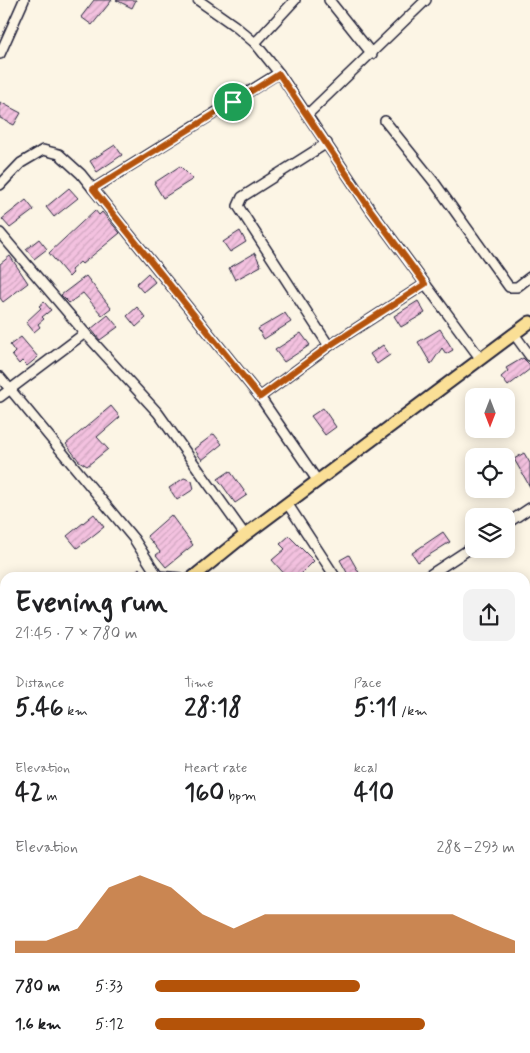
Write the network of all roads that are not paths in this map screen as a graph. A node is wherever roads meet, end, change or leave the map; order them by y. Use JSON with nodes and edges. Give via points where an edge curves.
{"nodes":[{"id":1,"x":24,"y":0,"type":"edge"},
{"id":2,"x":198,"y":0,"type":"edge"},
{"id":3,"x":295,"y":0,"type":"edge"},
{"id":4,"x":329,"y":0,"type":"edge"},
{"id":5,"x":426,"y":0,"type":"edge"},
{"id":6,"x":255,"y":43,"type":"junction"},
{"id":7,"x":0,"y":54,"type":"edge"},
{"id":8,"x":372,"y":54,"type":"junction"},
{"id":9,"x":279,"y":74,"type":"junction"},
{"id":10,"x":308,"y":114,"type":"junction"},
{"id":11,"x":385,"y":121,"type":"dead end"},
{"id":12,"x":327,"y":143,"type":"junction"},
{"id":13,"x":0,"y":185,"type":"edge"},
{"id":14,"x":93,"y":189,"type":"junction"},
{"id":15,"x":0,"y":233,"type":"edge"},
{"id":16,"x":530,"y":277,"type":"edge"},
{"id":17,"x":425,"y":284,"type":"junction"},
{"id":18,"x":530,"y":322,"type":"edge"},
{"id":19,"x":85,"y":333,"type":"junction"},
{"id":20,"x":514,"y":334,"type":"junction"},
{"id":21,"x":329,"y":346,"type":"junction"},
{"id":22,"x":530,"y":356,"type":"edge"},
{"id":23,"x":480,"y":358,"type":"junction"},
{"id":24,"x":0,"y":377,"type":"edge"},
{"id":25,"x":11,"y":390,"type":"junction"},
{"id":26,"x":0,"y":397,"type":"edge"},
{"id":27,"x":260,"y":397,"type":"junction"},
{"id":28,"x":317,"y":480,"type":"junction"},
{"id":29,"x":287,"y":503,"type":"junction"},
{"id":30,"x":530,"y":508,"type":"edge"},
{"id":31,"x":515,"y":518,"type":"edge"},
{"id":32,"x":245,"y":534,"type":"junction"},
{"id":33,"x":465,"y":552,"type":"edge"},
{"id":34,"x":155,"y":572,"type":"edge"},
{"id":35,"x":199,"y":572,"type":"edge"},
{"id":36,"x":332,"y":572,"type":"edge"},
{"id":37,"x":434,"y":572,"type":"edge"}],
"edges":[{"from":1,"to":7,"type":"street"},
{"from":2,"to":6,"type":"street"},
{"from":3,"to":6,"type":"street"},
{"from":4,"to":8,"type":"street"},
{"from":5,"to":8,"type":"street"},
{"from":6,"to":9,"type":"street"},
{"from":8,"to":10,"type":"street"},
{"from":9,"to":10,"type":"street"},
{"from":9,"to":14,"type":"street"},
{"from":10,"to":12,"type":"street"},
{"from":11,"to":16,"type":"street","via":[[434,182],[509,287],[517,288]]},
{"from":12,"to":17,"type":"street"},
{"from":12,"to":21,"type":"street","via":[[242,197],[238,206]]},
{"from":13,"to":14,"type":"street","via":[[21,163],[43,150],[59,154]]},
{"from":14,"to":27,"type":"street"},
{"from":15,"to":19,"type":"street"},
{"from":17,"to":21,"type":"street"},
{"from":17,"to":23,"type":"street"},
{"from":18,"to":20,"type":"main road"},
{"from":19,"to":25,"type":"street"},
{"from":19,"to":32,"type":"street","via":[[158,413]]},
{"from":20,"to":22,"type":"street"},
{"from":20,"to":23,"type":"main road"},
{"from":21,"to":27,"type":"street"},
{"from":23,"to":28,"type":"main road"},
{"from":24,"to":25,"type":"street"},
{"from":25,"to":26,"type":"street"},
{"from":25,"to":34,"type":"street","via":[[134,539]]},
{"from":27,"to":28,"type":"street"},
{"from":28,"to":29,"type":"main road"},
{"from":29,"to":32,"type":"main road"},
{"from":29,"to":36,"type":"street"},
{"from":30,"to":31,"type":"street"},
{"from":32,"to":35,"type":"main road"},
{"from":33,"to":37,"type":"street"}]}
